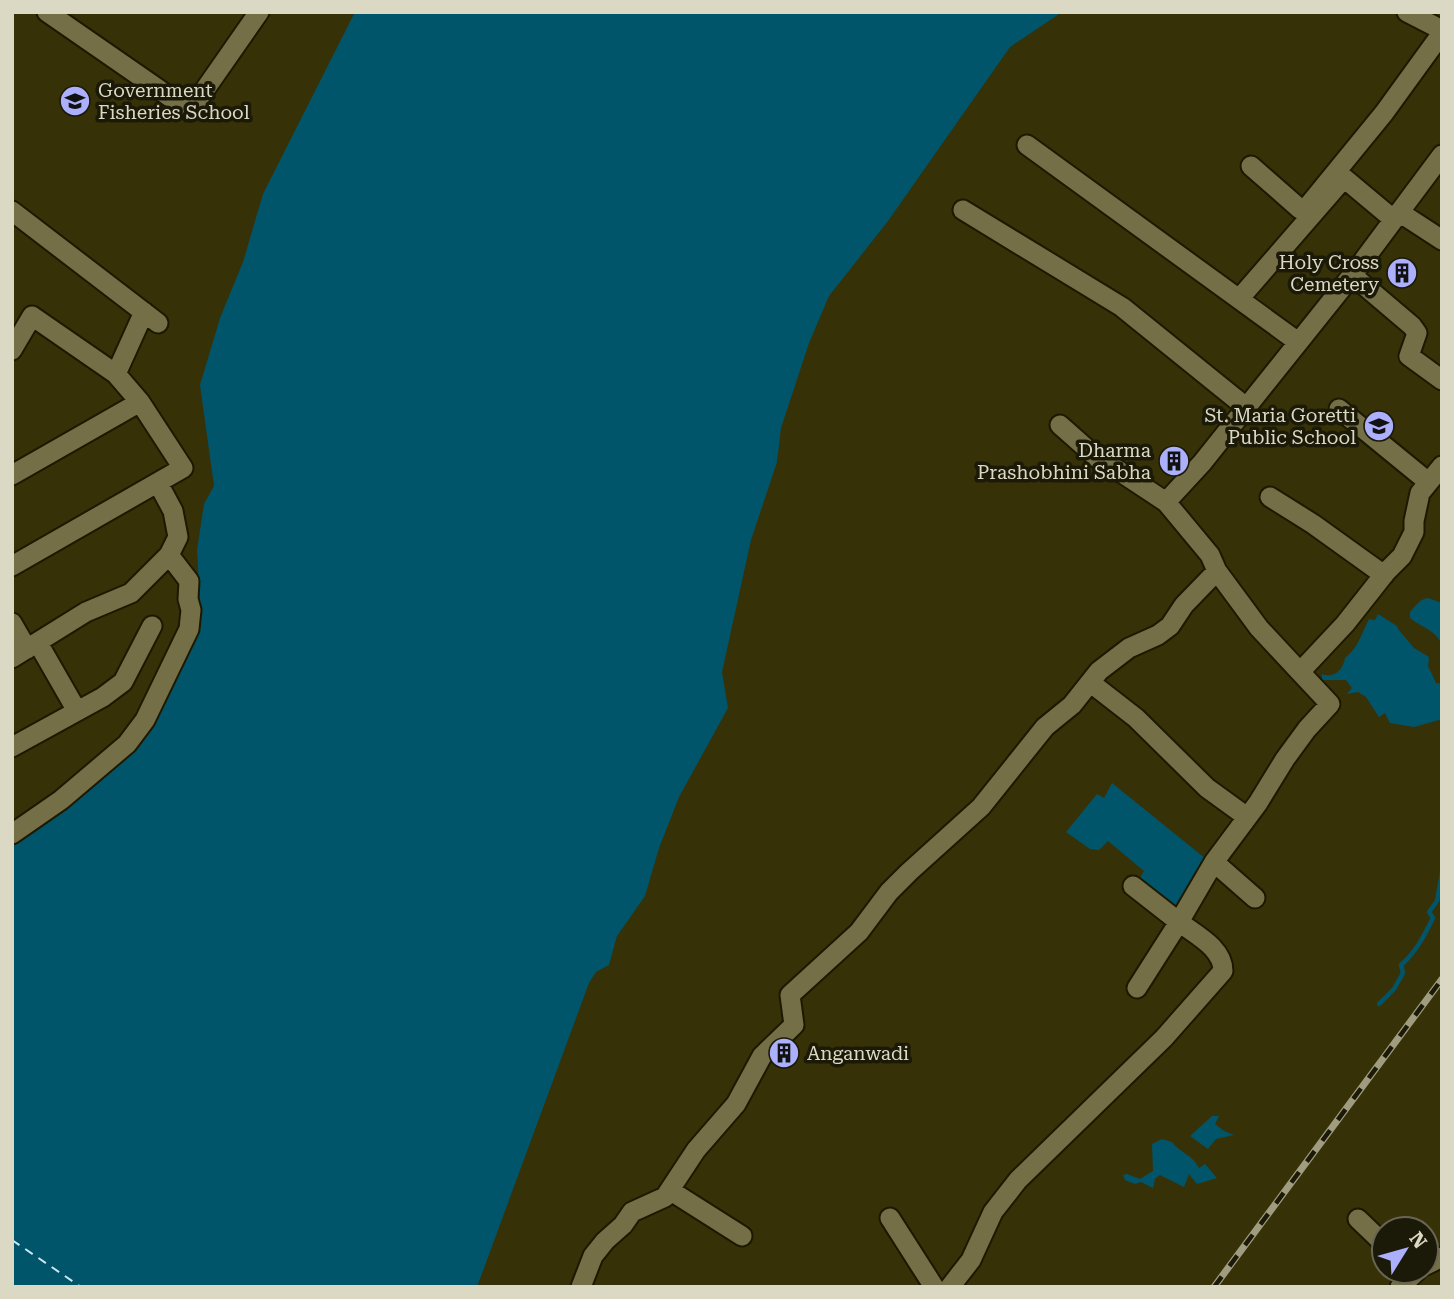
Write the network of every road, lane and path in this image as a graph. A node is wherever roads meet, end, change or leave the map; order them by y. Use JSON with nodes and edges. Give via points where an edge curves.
{"nodes":[{"id":1,"x":47,"y":12,"type":"edge"},
{"id":2,"x":259,"y":12,"type":"edge"},
{"id":3,"x":1407,"y":12,"type":"edge"},
{"id":4,"x":1442,"y":32,"type":"edge"},
{"id":5,"x":1027,"y":145,"type":"dead end"},
{"id":6,"x":1442,"y":155,"type":"edge"},
{"id":7,"x":1251,"y":166,"type":"dead end"},
{"id":8,"x":963,"y":209,"type":"dead end"},
{"id":9,"x":12,"y":211,"type":"edge"},
{"id":10,"x":1396,"y":215,"type":"junction"},
{"id":11,"x":1442,"y":240,"type":"edge"},
{"id":12,"x":1352,"y":275,"type":"junction"},
{"id":13,"x":1239,"y":299,"type":"junction"},
{"id":14,"x":1298,"y":342,"type":"junction"},
{"id":15,"x":12,"y":350,"type":"edge"},
{"id":16,"x":116,"y":374,"type":"junction"},
{"id":17,"x":1442,"y":380,"type":"edge"},
{"id":18,"x":140,"y":402,"type":"junction"},
{"id":19,"x":1247,"y":408,"type":"junction"},
{"id":20,"x":1339,"y":409,"type":"dead end"},
{"id":21,"x":1060,"y":425,"type":"dead end"},
{"id":22,"x":1442,"y":466,"type":"edge"},
{"id":23,"x":12,"y":475,"type":"edge"},
{"id":24,"x":1427,"y":481,"type":"junction"},
{"id":25,"x":158,"y":483,"type":"junction"},
{"id":26,"x":1270,"y":497,"type":"dead end"},
{"id":27,"x":1166,"y":502,"type":"junction"},
{"id":28,"x":169,"y":555,"type":"junction"},
{"id":29,"x":12,"y":566,"type":"edge"},
{"id":30,"x":1217,"y":571,"type":"junction"},
{"id":31,"x":1384,"y":575,"type":"junction"},
{"id":32,"x":12,"y":623,"type":"edge"},
{"id":33,"x":152,"y":626,"type":"dead end"},
{"id":34,"x":26,"y":650,"type":"edge"},
{"id":35,"x":1300,"y":672,"type":"junction"},
{"id":36,"x":1091,"y":683,"type":"junction"},
{"id":37,"x":77,"y":711,"type":"junction"},
{"id":38,"x":12,"y":747,"type":"edge"},
{"id":39,"x":1247,"y":817,"type":"junction"},
{"id":40,"x":12,"y":834,"type":"edge"},
{"id":41,"x":1214,"y":862,"type":"junction"},
{"id":42,"x":1133,"y":886,"type":"dead end"},
{"id":43,"x":1255,"y":898,"type":"dead end"},
{"id":44,"x":1179,"y":922,"type":"junction"},
{"id":45,"x":1137,"y":988,"type":"dead end"},
{"id":46,"x":671,"y":1191,"type":"junction"},
{"id":47,"x":890,"y":1218,"type":"dead end"},
{"id":48,"x":1358,"y":1219,"type":"dead end"},
{"id":49,"x":1370,"y":1231,"type":"edge"},
{"id":50,"x":742,"y":1236,"type":"dead end"},
{"id":51,"x":581,"y":1287,"type":"edge"},
{"id":52,"x":933,"y":1287,"type":"edge"},
{"id":53,"x":950,"y":1287,"type":"edge"}],
"edges":[{"from":1,"to":2,"type":"street","via":[[190,111]]},
{"from":3,"to":4,"type":"street"},
{"from":4,"to":7,"type":"street","via":[[1308,206],[1300,209]]},
{"from":5,"to":13,"type":"street"},
{"from":6,"to":10,"type":"street"},
{"from":8,"to":19,"type":"street","via":[[1122,307]]},
{"from":9,"to":16,"type":"street","via":[[151,318]]},
{"from":10,"to":11,"type":"street"},
{"from":10,"to":12,"type":"street"},
{"from":10,"to":13,"type":"street","via":[[1344,178]]},
{"from":12,"to":14,"type":"street"},
{"from":12,"to":17,"type":"street","via":[[1412,326],[1417,333],[1409,356]]},
{"from":13,"to":14,"type":"street"},
{"from":14,"to":19,"type":"street"},
{"from":15,"to":16,"type":"street","via":[[32,316]]},
{"from":16,"to":18,"type":"street"},
{"from":18,"to":23,"type":"street"},
{"from":18,"to":25,"type":"street","via":[[183,468]]},
{"from":19,"to":27,"type":"street"},
{"from":20,"to":24,"type":"street"},
{"from":21,"to":27,"type":"street","via":[[1104,464]]},
{"from":22,"to":24,"type":"street"},
{"from":24,"to":31,"type":"street","via":[[1419,494],[1414,532],[1402,556]]},
{"from":25,"to":28,"type":"street","via":[[173,511],[178,537]]},
{"from":25,"to":29,"type":"street"},
{"from":26,"to":31,"type":"street"},
{"from":27,"to":30,"type":"street","via":[[1210,555]]},
{"from":28,"to":34,"type":"street","via":[[131,593],[86,612]]},
{"from":28,"to":40,"type":"street","via":[[189,581],[189,629],[145,720],[127,744]]},
{"from":30,"to":35,"type":"street","via":[[1259,628]]},
{"from":30,"to":36,"type":"street","via":[[1170,626],[1119,655]]},
{"from":31,"to":35,"type":"street"},
{"from":32,"to":34,"type":"street"},
{"from":33,"to":37,"type":"street","via":[[123,682]]},
{"from":34,"to":37,"type":"street"},
{"from":35,"to":39,"type":"street","via":[[1331,704],[1285,758]]},
{"from":36,"to":39,"type":"street","via":[[1136,718],[1207,788]]},
{"from":36,"to":46,"type":"street","via":[[1045,727],[981,807],[909,872],[859,932],[790,995],[794,1025],[762,1056],[736,1104],[696,1150]]},
{"from":37,"to":38,"type":"street"},
{"from":39,"to":41,"type":"street"},
{"from":41,"to":43,"type":"street"},
{"from":41,"to":44,"type":"street"},
{"from":42,"to":44,"type":"street"},
{"from":44,"to":45,"type":"street"},
{"from":44,"to":53,"type":"street","via":[[1217,951],[1223,971],[1164,1038],[1018,1180],[993,1212],[971,1260]]},
{"from":46,"to":50,"type":"street"},
{"from":46,"to":51,"type":"street","via":[[666,1198],[632,1212],[593,1256]]},
{"from":47,"to":52,"type":"street"},
{"from":48,"to":49,"type":"street"}]}
